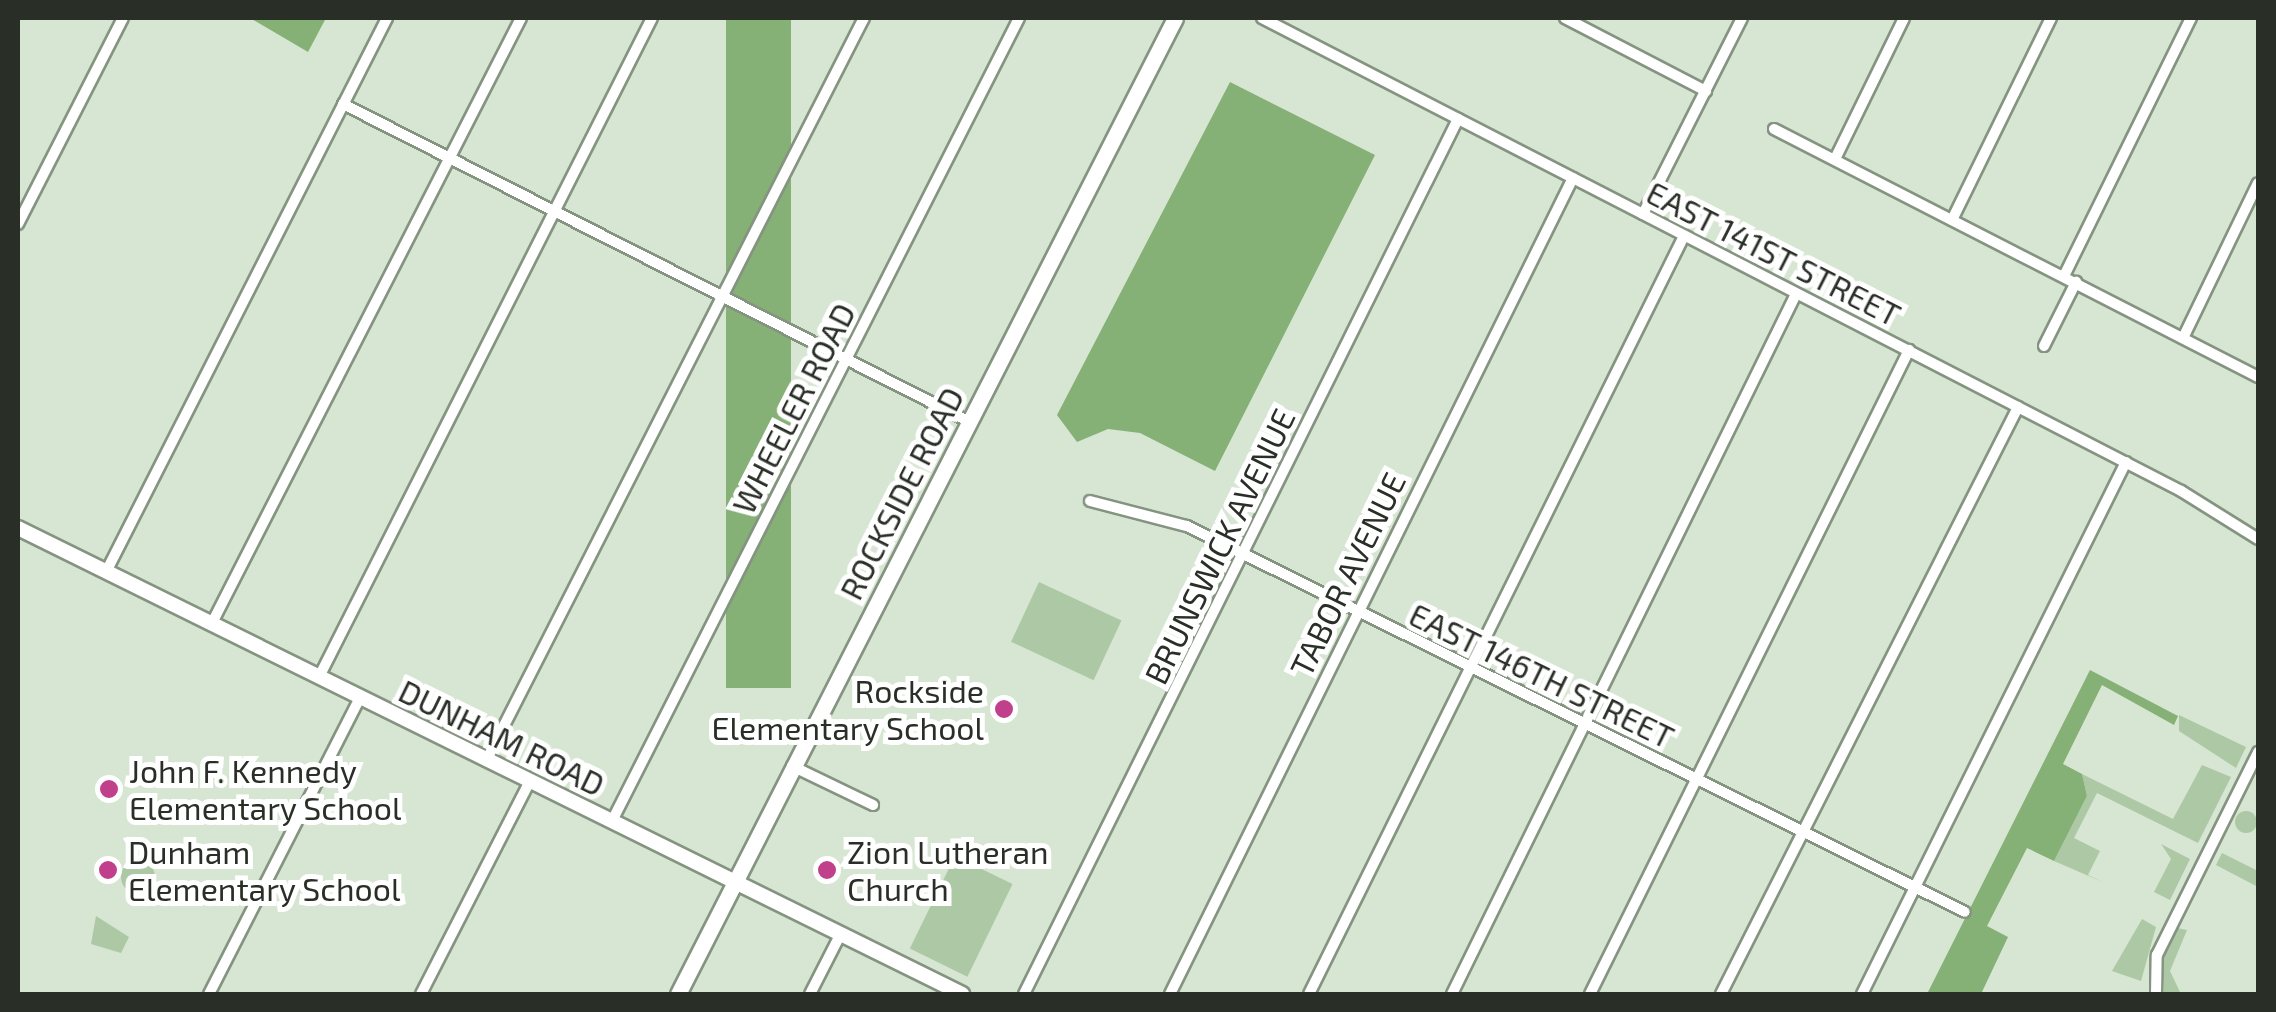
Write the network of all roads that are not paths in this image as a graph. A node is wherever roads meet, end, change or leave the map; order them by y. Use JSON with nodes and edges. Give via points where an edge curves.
{"nodes":[{"id":1,"x":123,"y":18,"type":"edge"},
{"id":2,"x":388,"y":18,"type":"edge"},
{"id":3,"x":520,"y":18,"type":"edge"},
{"id":4,"x":652,"y":18,"type":"edge"},
{"id":5,"x":864,"y":18,"type":"edge"},
{"id":6,"x":1019,"y":18,"type":"edge"},
{"id":7,"x":1176,"y":18,"type":"edge"},
{"id":8,"x":1262,"y":18,"type":"edge"},
{"id":9,"x":1565,"y":18,"type":"edge"},
{"id":10,"x":1742,"y":18,"type":"edge"},
{"id":11,"x":1904,"y":18,"type":"edge"},
{"id":12,"x":2051,"y":18,"type":"edge"},
{"id":13,"x":2191,"y":18,"type":"edge"},
{"id":14,"x":1706,"y":91,"type":"junction"},
{"id":15,"x":343,"y":104,"type":"junction"},
{"id":16,"x":1458,"y":119,"type":"junction"},
{"id":17,"x":1774,"y":128,"type":"dead end"},
{"id":18,"x":448,"y":158,"type":"junction"},
{"id":19,"x":1834,"y":160,"type":"junction"},
{"id":20,"x":1573,"y":178,"type":"junction"},
{"id":21,"x":2258,"y":184,"type":"edge"},
{"id":22,"x":554,"y":212,"type":"junction"},
{"id":23,"x":1643,"y":214,"type":"junction"},
{"id":24,"x":1952,"y":220,"type":"junction"},
{"id":25,"x":18,"y":224,"type":"edge"},
{"id":26,"x":1684,"y":236,"type":"junction"},
{"id":27,"x":2064,"y":276,"type":"junction"},
{"id":28,"x":2076,"y":282,"type":"junction"},
{"id":29,"x":1796,"y":294,"type":"junction"},
{"id":30,"x":722,"y":298,"type":"junction"},
{"id":31,"x":2183,"y":338,"type":"junction"},
{"id":32,"x":2044,"y":346,"type":"dead end"},
{"id":33,"x":1909,"y":350,"type":"junction"},
{"id":34,"x":845,"y":358,"type":"junction"},
{"id":35,"x":2258,"y":377,"type":"edge"},
{"id":36,"x":2018,"y":406,"type":"junction"},
{"id":37,"x":968,"y":421,"type":"junction"},
{"id":38,"x":2126,"y":462,"type":"junction"},
{"id":39,"x":1090,"y":501,"type":"dead end"},
{"id":40,"x":18,"y":528,"type":"edge"},
{"id":41,"x":2258,"y":539,"type":"edge"},
{"id":42,"x":1243,"y":554,"type":"junction"},
{"id":43,"x":106,"y":572,"type":"junction"},
{"id":44,"x":1356,"y":610,"type":"junction"},
{"id":45,"x":212,"y":623,"type":"junction"},
{"id":46,"x":1470,"y":666,"type":"junction"},
{"id":47,"x":319,"y":677,"type":"junction"},
{"id":48,"x":360,"y":698,"type":"junction"},
{"id":49,"x":1586,"y":724,"type":"junction"},
{"id":50,"x":2258,"y":752,"type":"edge"},
{"id":51,"x":486,"y":761,"type":"junction"},
{"id":52,"x":792,"y":766,"type":"junction"},
{"id":53,"x":1697,"y":780,"type":"junction"},
{"id":54,"x":530,"y":781,"type":"junction"},
{"id":55,"x":873,"y":805,"type":"dead end"},
{"id":56,"x":612,"y":821,"type":"junction"},
{"id":57,"x":1806,"y":834,"type":"junction"},
{"id":58,"x":736,"y":882,"type":"junction"},
{"id":59,"x":1915,"y":887,"type":"junction"},
{"id":60,"x":1965,"y":912,"type":"dead end"},
{"id":61,"x":840,"y":935,"type":"junction"},
{"id":62,"x":939,"y":990,"type":"edge"},
{"id":63,"x":209,"y":994,"type":"edge"},
{"id":64,"x":422,"y":994,"type":"edge"},
{"id":65,"x":678,"y":994,"type":"edge"},
{"id":66,"x":810,"y":994,"type":"edge"},
{"id":67,"x":962,"y":994,"type":"edge"},
{"id":68,"x":1024,"y":994,"type":"edge"},
{"id":69,"x":1170,"y":994,"type":"edge"},
{"id":70,"x":1310,"y":994,"type":"edge"},
{"id":71,"x":1452,"y":994,"type":"edge"},
{"id":72,"x":1590,"y":994,"type":"edge"},
{"id":73,"x":1721,"y":994,"type":"edge"},
{"id":74,"x":1862,"y":994,"type":"edge"},
{"id":75,"x":2156,"y":994,"type":"edge"}],
"edges":[{"from":1,"to":25,"type":"street"},
{"from":2,"to":15,"type":"street"},
{"from":3,"to":18,"type":"street"},
{"from":4,"to":22,"type":"street"},
{"from":5,"to":30,"type":"street"},
{"from":6,"to":34,"type":"street","name":"WHEELER ROAD"},
{"from":7,"to":37,"type":"main road","name":"ROCKSIDE ROAD"},
{"from":8,"to":16,"type":"street","name":"EAST 141ST STREET"},
{"from":9,"to":14,"type":"street"},
{"from":10,"to":14,"type":"street"},
{"from":11,"to":19,"type":"street"},
{"from":12,"to":24,"type":"street"},
{"from":13,"to":27,"type":"street"},
{"from":14,"to":23,"type":"street"},
{"from":15,"to":18,"type":"street"},
{"from":15,"to":43,"type":"street"},
{"from":16,"to":20,"type":"street","name":"EAST 141ST STREET"},
{"from":16,"to":42,"type":"street","name":"BRUNSWICK AVENUE"},
{"from":17,"to":19,"type":"street"},
{"from":18,"to":22,"type":"street"},
{"from":18,"to":45,"type":"street"},
{"from":19,"to":24,"type":"street"},
{"from":20,"to":23,"type":"street","name":"EAST 141ST STREET"},
{"from":20,"to":44,"type":"street","name":"TABOR AVENUE"},
{"from":21,"to":31,"type":"street"},
{"from":22,"to":30,"type":"street"},
{"from":22,"to":47,"type":"street"},
{"from":23,"to":26,"type":"street","name":"EAST 141ST STREET"},
{"from":24,"to":27,"type":"street"},
{"from":26,"to":29,"type":"street","name":"EAST 141ST STREET"},
{"from":26,"to":46,"type":"street"},
{"from":27,"to":28,"type":"street"},
{"from":28,"to":31,"type":"street"},
{"from":28,"to":32,"type":"street"},
{"from":29,"to":33,"type":"street","name":"EAST 141ST STREET"},
{"from":29,"to":49,"type":"street"},
{"from":30,"to":34,"type":"street"},
{"from":30,"to":51,"type":"street"},
{"from":31,"to":35,"type":"street"},
{"from":33,"to":36,"type":"street","name":"EAST 141ST STREET"},
{"from":33,"to":53,"type":"street"},
{"from":34,"to":37,"type":"street"},
{"from":34,"to":56,"type":"street","name":"WHEELER ROAD"},
{"from":36,"to":38,"type":"street","name":"EAST 141ST STREET"},
{"from":36,"to":57,"type":"street"},
{"from":37,"to":52,"type":"main road","name":"ROCKSIDE ROAD"},
{"from":38,"to":41,"type":"street","name":"EAST 141ST STREET"},
{"from":38,"to":59,"type":"street"},
{"from":39,"to":42,"type":"street","name":"EAST 146TH STREET","via":[[1187,526]]},
{"from":40,"to":43,"type":"street","name":"DUNHAM ROAD"},
{"from":42,"to":44,"type":"street","name":"EAST 146TH STREET"},
{"from":42,"to":68,"type":"street","name":"BRUNSWICK AVENUE"},
{"from":43,"to":45,"type":"street","name":"DUNHAM ROAD"},
{"from":44,"to":46,"type":"street","name":"EAST 146TH STREET"},
{"from":44,"to":69,"type":"street","name":"TABOR AVENUE"},
{"from":45,"to":47,"type":"street","name":"DUNHAM ROAD"},
{"from":46,"to":49,"type":"street","name":"EAST 146TH STREET"},
{"from":46,"to":70,"type":"street"},
{"from":47,"to":48,"type":"street","name":"DUNHAM ROAD"},
{"from":48,"to":51,"type":"street","name":"DUNHAM ROAD"},
{"from":48,"to":63,"type":"street"},
{"from":49,"to":53,"type":"street","name":"EAST 146TH STREET"},
{"from":49,"to":71,"type":"street"},
{"from":50,"to":75,"type":"street","via":[[2156,955]]},
{"from":51,"to":54,"type":"street","name":"DUNHAM ROAD"},
{"from":52,"to":55,"type":"street"},
{"from":52,"to":58,"type":"main road","name":"ROCKSIDE ROAD"},
{"from":53,"to":57,"type":"street","name":"EAST 146TH STREET"},
{"from":53,"to":72,"type":"street"},
{"from":54,"to":56,"type":"street","name":"DUNHAM ROAD"},
{"from":54,"to":64,"type":"street"},
{"from":56,"to":58,"type":"street","name":"DUNHAM ROAD"},
{"from":57,"to":59,"type":"street","name":"EAST 146TH STREET"},
{"from":57,"to":73,"type":"street"},
{"from":58,"to":61,"type":"street","name":"DUNHAM ROAD"},
{"from":58,"to":65,"type":"main road","name":"ROCKSIDE ROAD"},
{"from":59,"to":60,"type":"street","name":"EAST 146TH STREET"},
{"from":59,"to":74,"type":"street"},
{"from":61,"to":62,"type":"street","name":"DUNHAM ROAD"},
{"from":61,"to":66,"type":"street"},
{"from":62,"to":67,"type":"street","name":"DUNHAM ROAD"}]}
